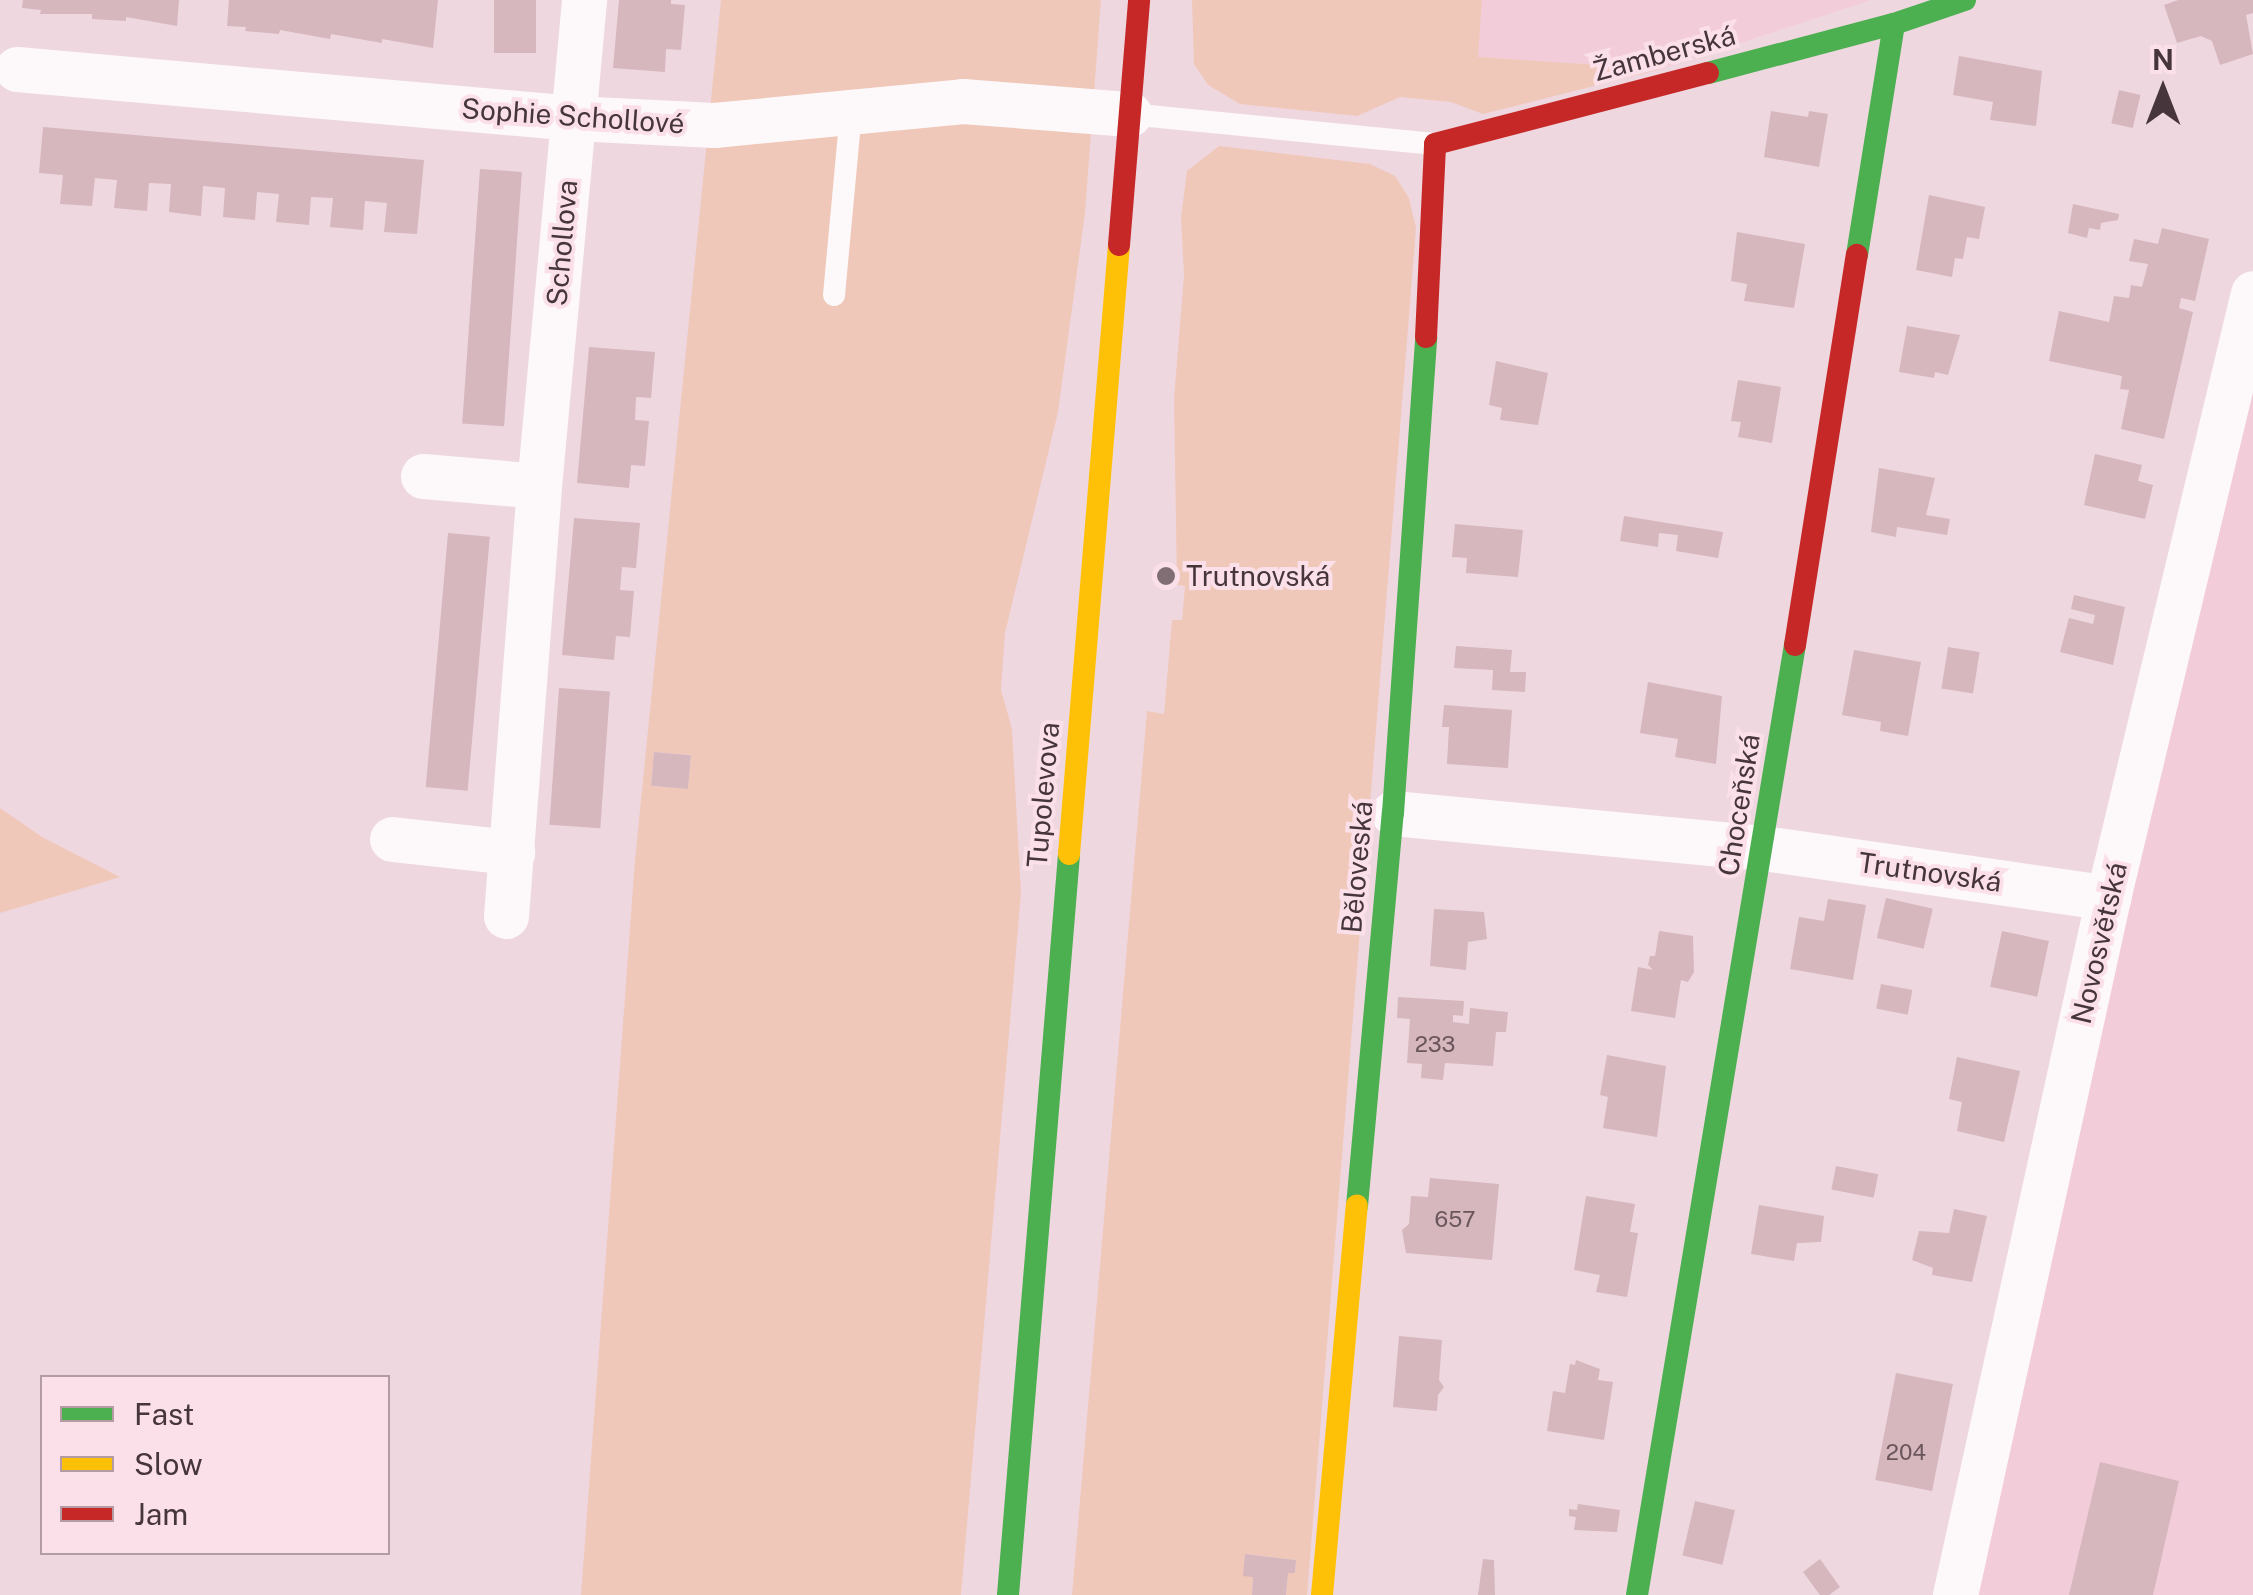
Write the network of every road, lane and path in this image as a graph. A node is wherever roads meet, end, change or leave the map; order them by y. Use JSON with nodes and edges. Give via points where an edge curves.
{"nodes":[{"id":1,"x":584,"y":0,"type":"edge"},
{"id":2,"x":1139,"y":0,"type":"edge"},
{"id":3,"x":1964,"y":0,"type":"edge"},
{"id":4,"x":1894,"y":24,"type":"junction"},
{"id":5,"x":17,"y":69,"type":"dead end"},
{"id":6,"x":851,"y":110,"type":"junction"},
{"id":7,"x":1130,"y":114,"type":"junction"},
{"id":8,"x":574,"y":118,"type":"junction"},
{"id":9,"x":1435,"y":144,"type":"junction"},
{"id":10,"x":2253,"y":293,"type":"edge"},
{"id":11,"x":834,"y":295,"type":"dead end"},
{"id":12,"x":423,"y":476,"type":"dead end"},
{"id":13,"x":539,"y":486,"type":"junction"},
{"id":14,"x":1393,"y":812,"type":"junction"},
{"id":15,"x":392,"y":838,"type":"dead end"},
{"id":16,"x":1764,"y":848,"type":"junction"},
{"id":17,"x":512,"y":852,"type":"junction"},
{"id":18,"x":2108,"y":898,"type":"junction"},
{"id":19,"x":506,"y":916,"type":"dead end"},
{"id":20,"x":1008,"y":1595,"type":"edge"},
{"id":21,"x":1322,"y":1595,"type":"edge"},
{"id":22,"x":1637,"y":1595,"type":"edge"},
{"id":23,"x":1955,"y":1595,"type":"edge"}],
"edges":[{"from":1,"to":8,"type":"street","name":"Schollova"},
{"from":2,"to":7,"type":"street","name":"Tupolevova"},
{"from":3,"to":4,"type":"street","name":"Žamberská"},
{"from":4,"to":9,"type":"street","name":"Žamberská"},
{"from":4,"to":16,"type":"street","name":"Choceňská"},
{"from":5,"to":8,"type":"street","name":"Sophie Schollové"},
{"from":6,"to":7,"type":"street","name":"Sophie Schollové","via":[[963,100]]},
{"from":6,"to":8,"type":"street","name":"Sophie Schollové","via":[[714,125]]},
{"from":6,"to":11,"type":"lane"},
{"from":7,"to":9,"type":"lane"},
{"from":7,"to":20,"type":"street","name":"Tupolevova"},
{"from":8,"to":13,"type":"street","name":"Schollova"},
{"from":9,"to":14,"type":"street","name":"Běloveská"},
{"from":10,"to":18,"type":"street","name":"Novosvětská"},
{"from":12,"to":13,"type":"street"},
{"from":13,"to":17,"type":"street","name":"Schollova"},
{"from":14,"to":16,"type":"street","name":"Trutnovská"},
{"from":14,"to":21,"type":"street","name":"Běloveská"},
{"from":15,"to":17,"type":"street"},
{"from":16,"to":18,"type":"street","name":"Trutnovská"},
{"from":16,"to":22,"type":"street","name":"Choceňská"},
{"from":17,"to":19,"type":"street","name":"Schollova"},
{"from":18,"to":23,"type":"street","name":"Novosvětská"}]}
